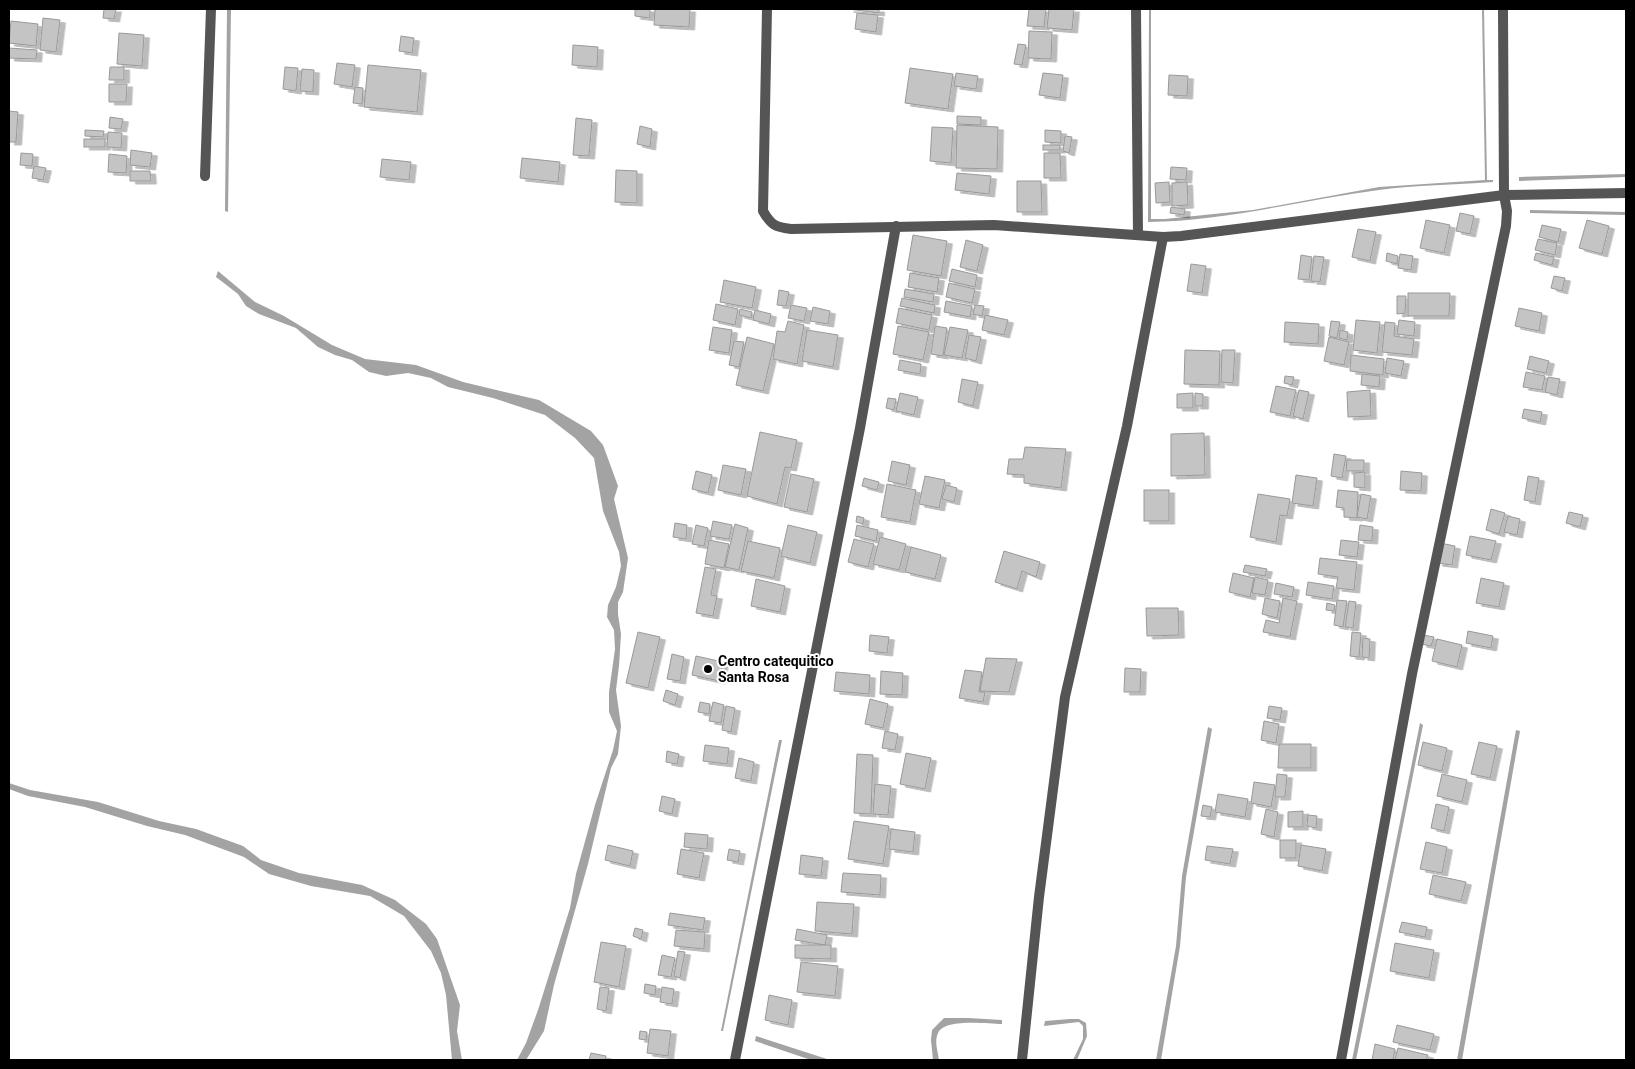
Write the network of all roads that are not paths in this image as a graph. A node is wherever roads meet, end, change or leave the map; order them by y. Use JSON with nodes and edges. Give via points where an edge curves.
{"nodes":[{"id":1,"x":211,"y":9,"type":"edge"},
{"id":2,"x":767,"y":9,"type":"edge"},
{"id":3,"x":1136,"y":9,"type":"edge"},
{"id":4,"x":1503,"y":9,"type":"edge"},
{"id":5,"x":205,"y":176,"type":"dead end"},
{"id":6,"x":1626,"y":193,"type":"edge"},
{"id":7,"x":1504,"y":195,"type":"junction"},
{"id":8,"x":896,"y":226,"type":"junction"},
{"id":9,"x":1138,"y":235,"type":"junction"},
{"id":10,"x":1163,"y":237,"type":"junction"},
{"id":11,"x":735,"y":1060,"type":"edge"},
{"id":12,"x":1022,"y":1060,"type":"edge"},
{"id":13,"x":1341,"y":1060,"type":"edge"}],
"edges":[{"from":1,"to":5,"type":"street"},
{"from":2,"to":8,"type":"street","via":[[763,211],[768,220],[777,227],[791,229]]},
{"from":3,"to":9,"type":"street"},
{"from":4,"to":7,"type":"street"},
{"from":6,"to":7,"type":"street"},
{"from":7,"to":10,"type":"street"},
{"from":7,"to":13,"type":"street","via":[[1506,226],[1412,674]]},
{"from":8,"to":9,"type":"street","via":[[994,225]]},
{"from":8,"to":11,"type":"street","via":[[860,428]]},
{"from":9,"to":10,"type":"street"},
{"from":10,"to":12,"type":"street","via":[[1127,426],[1065,698]]}]}
